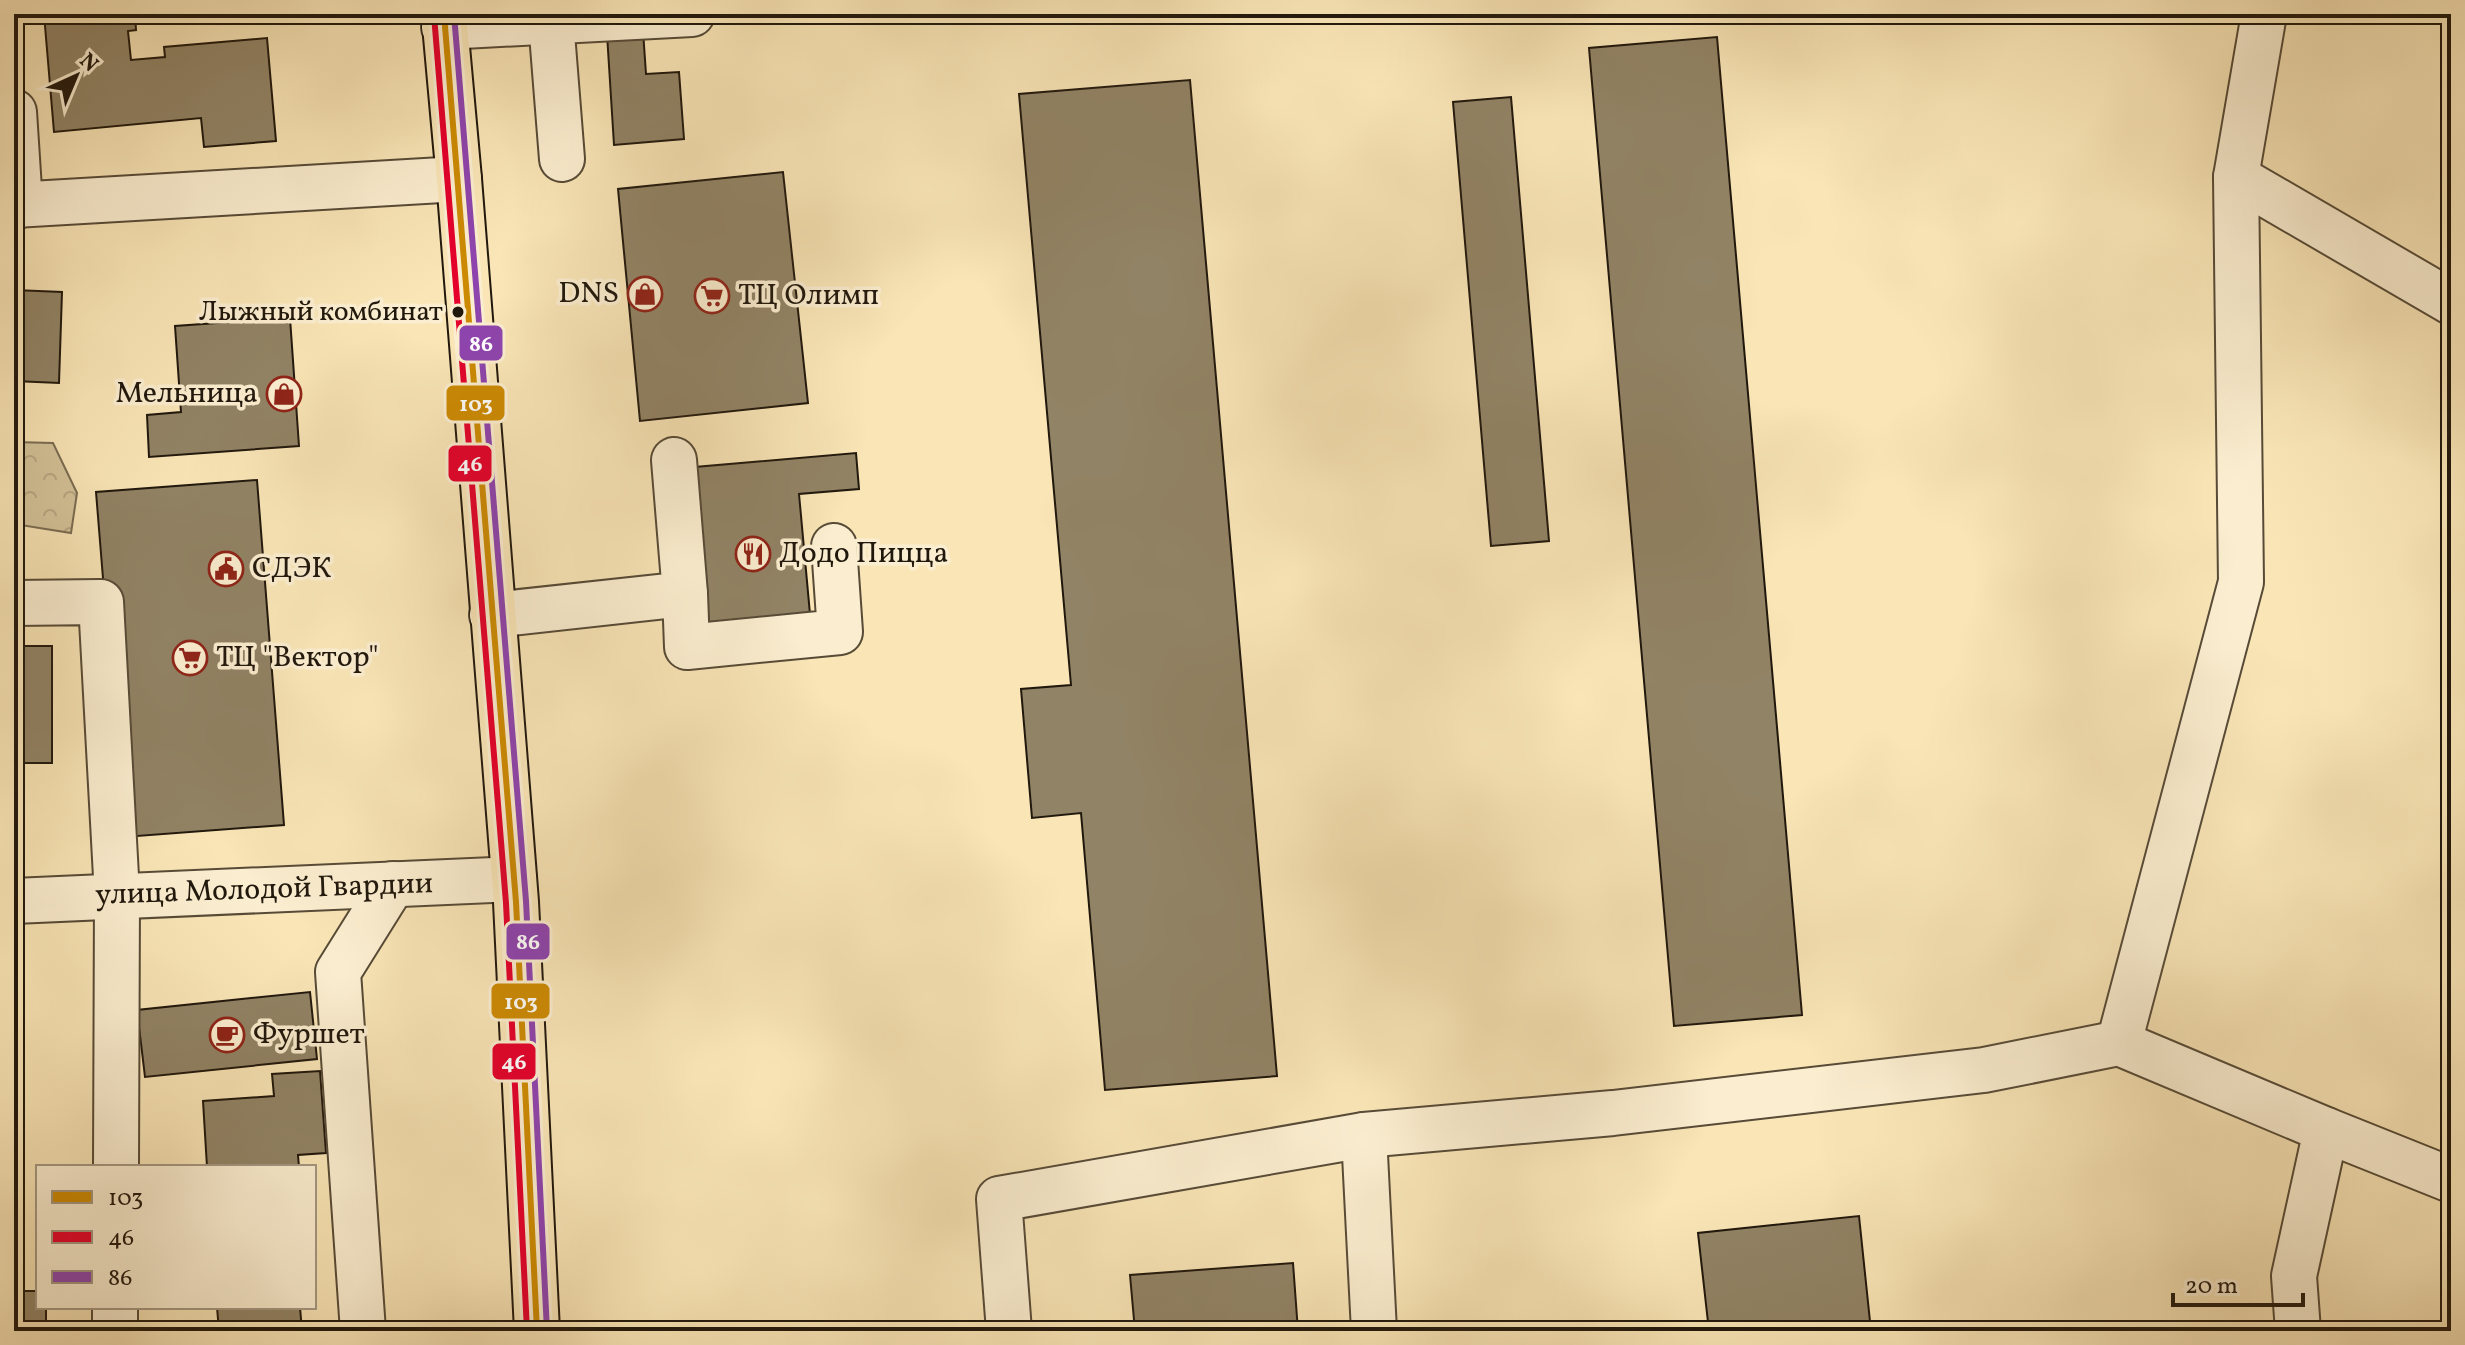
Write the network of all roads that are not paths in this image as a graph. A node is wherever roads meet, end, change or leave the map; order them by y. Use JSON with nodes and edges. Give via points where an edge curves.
{"nodes":[{"id":1,"x":692,"y":14,"type":"edge"},
{"id":2,"x":2264,"y":14,"type":"edge"},
{"id":3,"x":444,"y":20,"type":"edge"},
{"id":4,"x":551,"y":21,"type":"junction"},
{"id":5,"x":14,"y":112,"type":"edge"},
{"id":6,"x":562,"y":159,"type":"dead end"},
{"id":7,"x":2236,"y":177,"type":"junction"},
{"id":8,"x":459,"y":179,"type":"junction"},
{"id":9,"x":17,"y":205,"type":"edge"},
{"id":10,"x":2451,"y":302,"type":"edge"},
{"id":11,"x":674,"y":460,"type":"dead end"},
{"id":12,"x":834,"y":546,"type":"dead end"},
{"id":13,"x":685,"y":594,"type":"junction"},
{"id":14,"x":14,"y":603,"type":"edge"},
{"id":15,"x":492,"y":615,"type":"junction"},
{"id":16,"x":514,"y":879,"type":"junction"},
{"id":17,"x":393,"y":884,"type":"junction"},
{"id":18,"x":117,"y":895,"type":"junction"},
{"id":19,"x":14,"y":901,"type":"edge"},
{"id":20,"x":2119,"y":1043,"type":"junction"},
{"id":21,"x":2326,"y":1130,"type":"junction"},
{"id":22,"x":1364,"y":1135,"type":"junction"},
{"id":23,"x":116,"y":1165,"type":"edge"},
{"id":24,"x":2451,"y":1180,"type":"edge"},
{"id":25,"x":115,"y":1309,"type":"edge"},
{"id":26,"x":115,"y":1331,"type":"edge"},
{"id":27,"x":363,"y":1331,"type":"edge"},
{"id":28,"x":537,"y":1331,"type":"edge"},
{"id":29,"x":1009,"y":1331,"type":"edge"},
{"id":30,"x":1374,"y":1331,"type":"edge"},
{"id":31,"x":2298,"y":1331,"type":"edge"}],
"edges":[{"from":1,"to":4,"type":"street"},
{"from":2,"to":7,"type":"street"},
{"from":3,"to":4,"type":"street"},
{"from":3,"to":8,"type":"main road"},
{"from":4,"to":6,"type":"street"},
{"from":5,"to":9,"type":"street"},
{"from":7,"to":10,"type":"street"},
{"from":7,"to":20,"type":"street","via":[[2241,582]]},
{"from":8,"to":9,"type":"street"},
{"from":8,"to":15,"type":"main road"},
{"from":11,"to":13,"type":"street"},
{"from":12,"to":13,"type":"street","via":[[840,632],[687,647]]},
{"from":13,"to":15,"type":"street"},
{"from":14,"to":18,"type":"street","via":[[101,602]]},
{"from":15,"to":16,"type":"main road"},
{"from":16,"to":17,"type":"street","name":"улица Молодой Гвардии"},
{"from":16,"to":28,"type":"main road"},
{"from":17,"to":18,"type":"street","name":"улица Молодой Гвардии"},
{"from":17,"to":27,"type":"street","via":[[338,972]]},
{"from":18,"to":19,"type":"street","name":"улица Молодой Гвардии"},
{"from":18,"to":23,"type":"street"},
{"from":20,"to":21,"type":"street"},
{"from":20,"to":22,"type":"street","via":[[1984,1070],[1613,1113]]},
{"from":21,"to":24,"type":"street"},
{"from":21,"to":31,"type":"street","via":[[2294,1276]]},
{"from":22,"to":29,"type":"street","via":[[999,1199]]},
{"from":22,"to":30,"type":"street"},
{"from":25,"to":26,"type":"street"}]}
